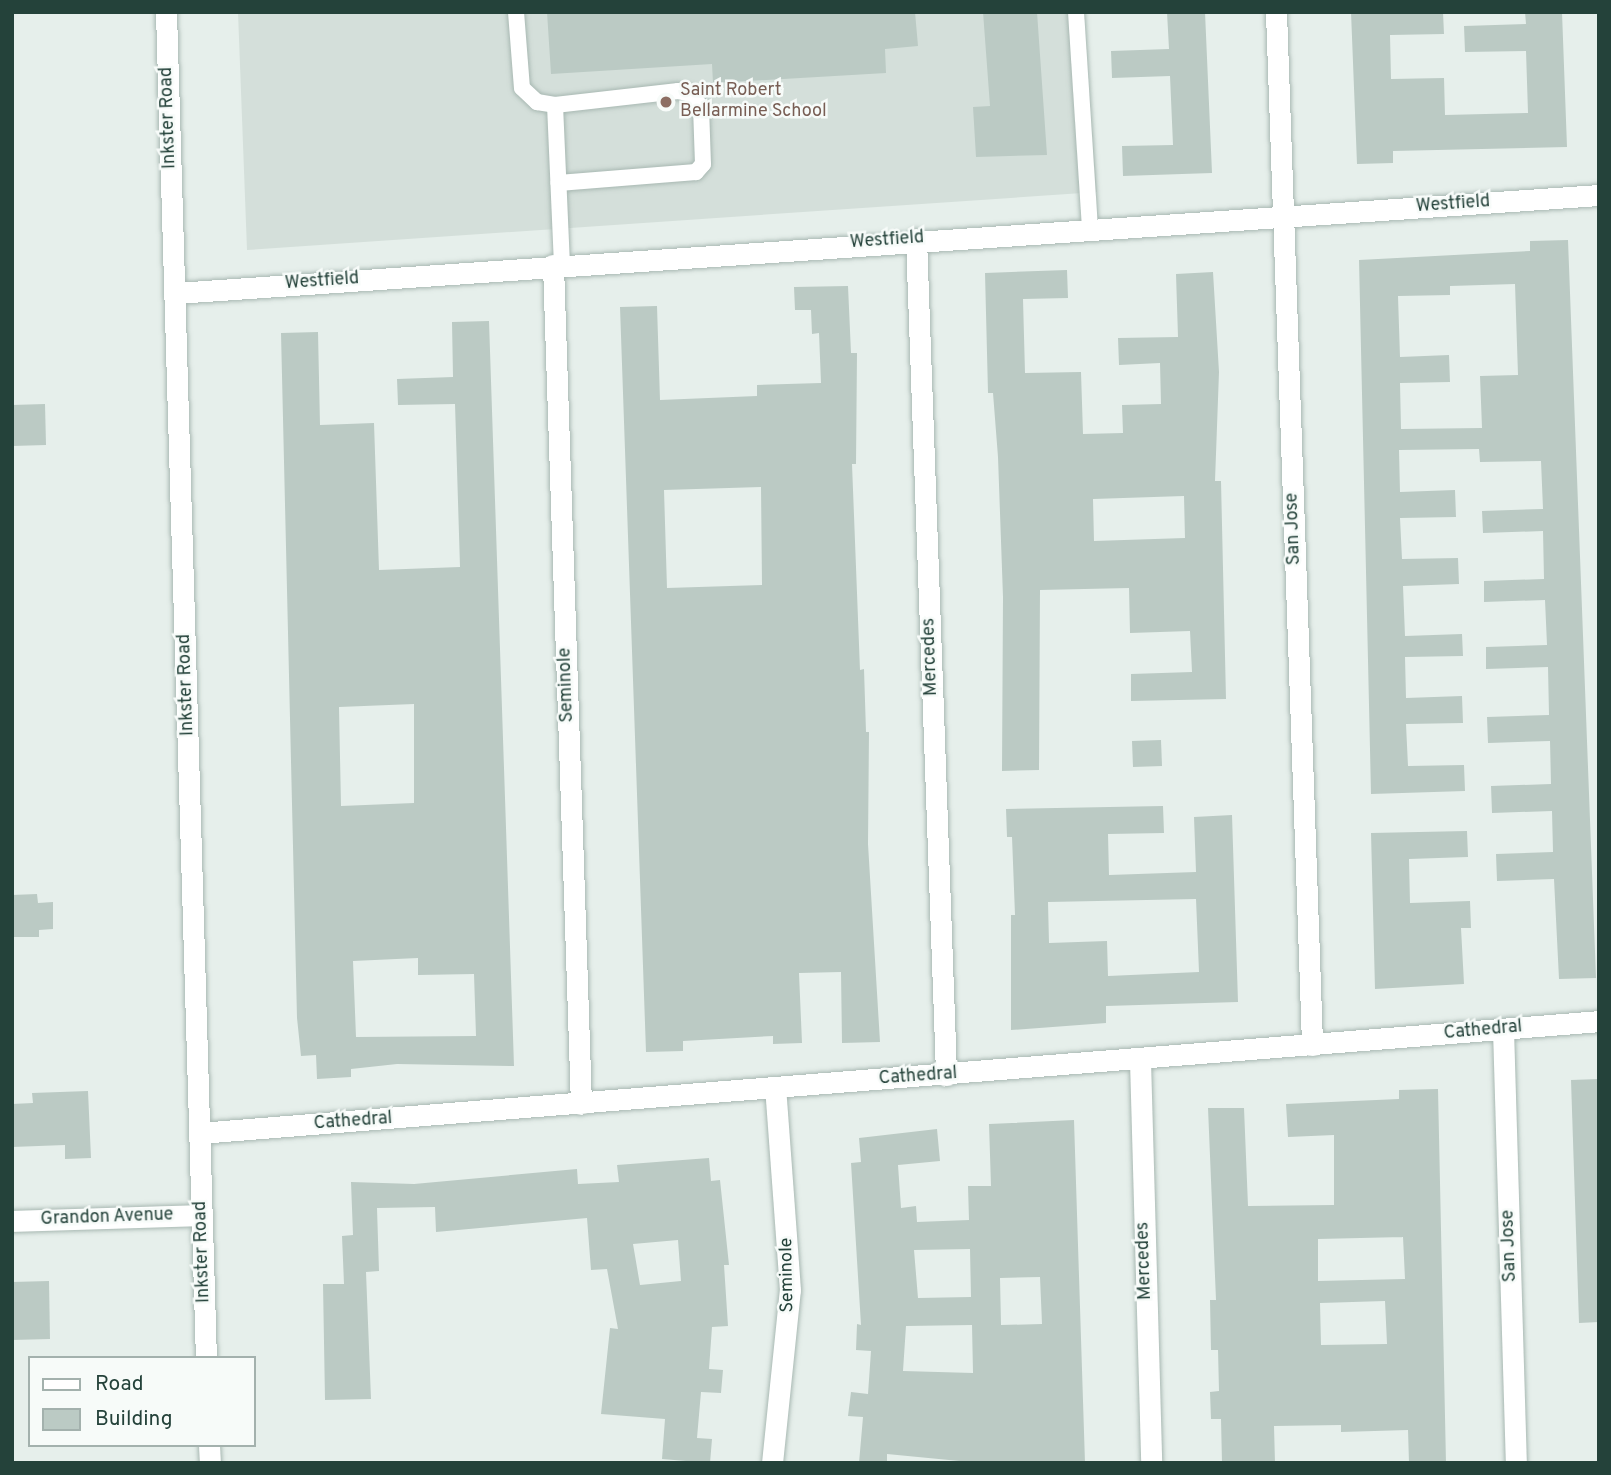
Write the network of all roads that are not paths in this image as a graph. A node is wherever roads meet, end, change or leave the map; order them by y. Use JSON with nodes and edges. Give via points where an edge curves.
{"nodes":[{"id":1,"x":166,"y":12,"type":"edge"},
{"id":2,"x":516,"y":12,"type":"edge"},
{"id":3,"x":1076,"y":12,"type":"edge"},
{"id":4,"x":1276,"y":12,"type":"edge"},
{"id":5,"x":555,"y":105,"type":"junction"},
{"id":6,"x":558,"y":183,"type":"junction"},
{"id":7,"x":1599,"y":195,"type":"edge"},
{"id":8,"x":1283,"y":216,"type":"junction"},
{"id":9,"x":1090,"y":229,"type":"junction"},
{"id":10,"x":916,"y":239,"type":"junction"},
{"id":11,"x":558,"y":264,"type":"junction"},
{"id":12,"x":176,"y":293,"type":"junction"},
{"id":13,"x":1599,"y":1021,"type":"edge"},
{"id":14,"x":1503,"y":1029,"type":"junction"},
{"id":15,"x":1312,"y":1045,"type":"junction"},
{"id":16,"x":1140,"y":1060,"type":"junction"},
{"id":17,"x":946,"y":1075,"type":"junction"},
{"id":18,"x":775,"y":1088,"type":"junction"},
{"id":19,"x":581,"y":1104,"type":"junction"},
{"id":20,"x":199,"y":1133,"type":"junction"},
{"id":21,"x":201,"y":1215,"type":"junction"},
{"id":22,"x":12,"y":1221,"type":"edge"},
{"id":23,"x":206,"y":1356,"type":"edge"},
{"id":24,"x":772,"y":1463,"type":"edge"},
{"id":25,"x":1151,"y":1463,"type":"edge"},
{"id":26,"x":1516,"y":1463,"type":"edge"}],
"edges":[{"from":1,"to":12,"type":"street","name":"Inkster Road"},
{"from":2,"to":5,"type":"lane","via":[[522,88],[537,102]]},
{"from":3,"to":9,"type":"lane"},
{"from":4,"to":8,"type":"street","name":"San Jose"},
{"from":5,"to":6,"type":"lane"},
{"from":5,"to":6,"type":"lane","via":[[678,91],[691,94],[701,107],[703,164],[696,172]]},
{"from":6,"to":11,"type":"lane"},
{"from":7,"to":8,"type":"street","name":"Westfield"},
{"from":8,"to":9,"type":"street","name":"Westfield"},
{"from":8,"to":15,"type":"street","name":"San Jose"},
{"from":9,"to":10,"type":"street","name":"Westfield"},
{"from":10,"to":11,"type":"street","name":"Westfield"},
{"from":10,"to":17,"type":"street","name":"Mercedes"},
{"from":11,"to":12,"type":"street","name":"Westfield"},
{"from":11,"to":19,"type":"street","name":"Seminole"},
{"from":12,"to":20,"type":"street","name":"Inkster Road"},
{"from":13,"to":14,"type":"street","name":"Cathedral"},
{"from":14,"to":15,"type":"street","name":"Cathedral"},
{"from":14,"to":26,"type":"street","name":"San Jose"},
{"from":15,"to":16,"type":"street","name":"Cathedral"},
{"from":16,"to":17,"type":"street","name":"Cathedral"},
{"from":16,"to":25,"type":"street","name":"Mercedes"},
{"from":17,"to":18,"type":"street","name":"Cathedral"},
{"from":18,"to":19,"type":"street","name":"Cathedral"},
{"from":18,"to":24,"type":"street","name":"Seminole","via":[[790,1290]]},
{"from":19,"to":20,"type":"street","name":"Cathedral"},
{"from":20,"to":21,"type":"street","name":"Inkster Road"},
{"from":21,"to":22,"type":"street","name":"Grandon Avenue"},
{"from":21,"to":23,"type":"street","name":"Inkster Road"}]}
